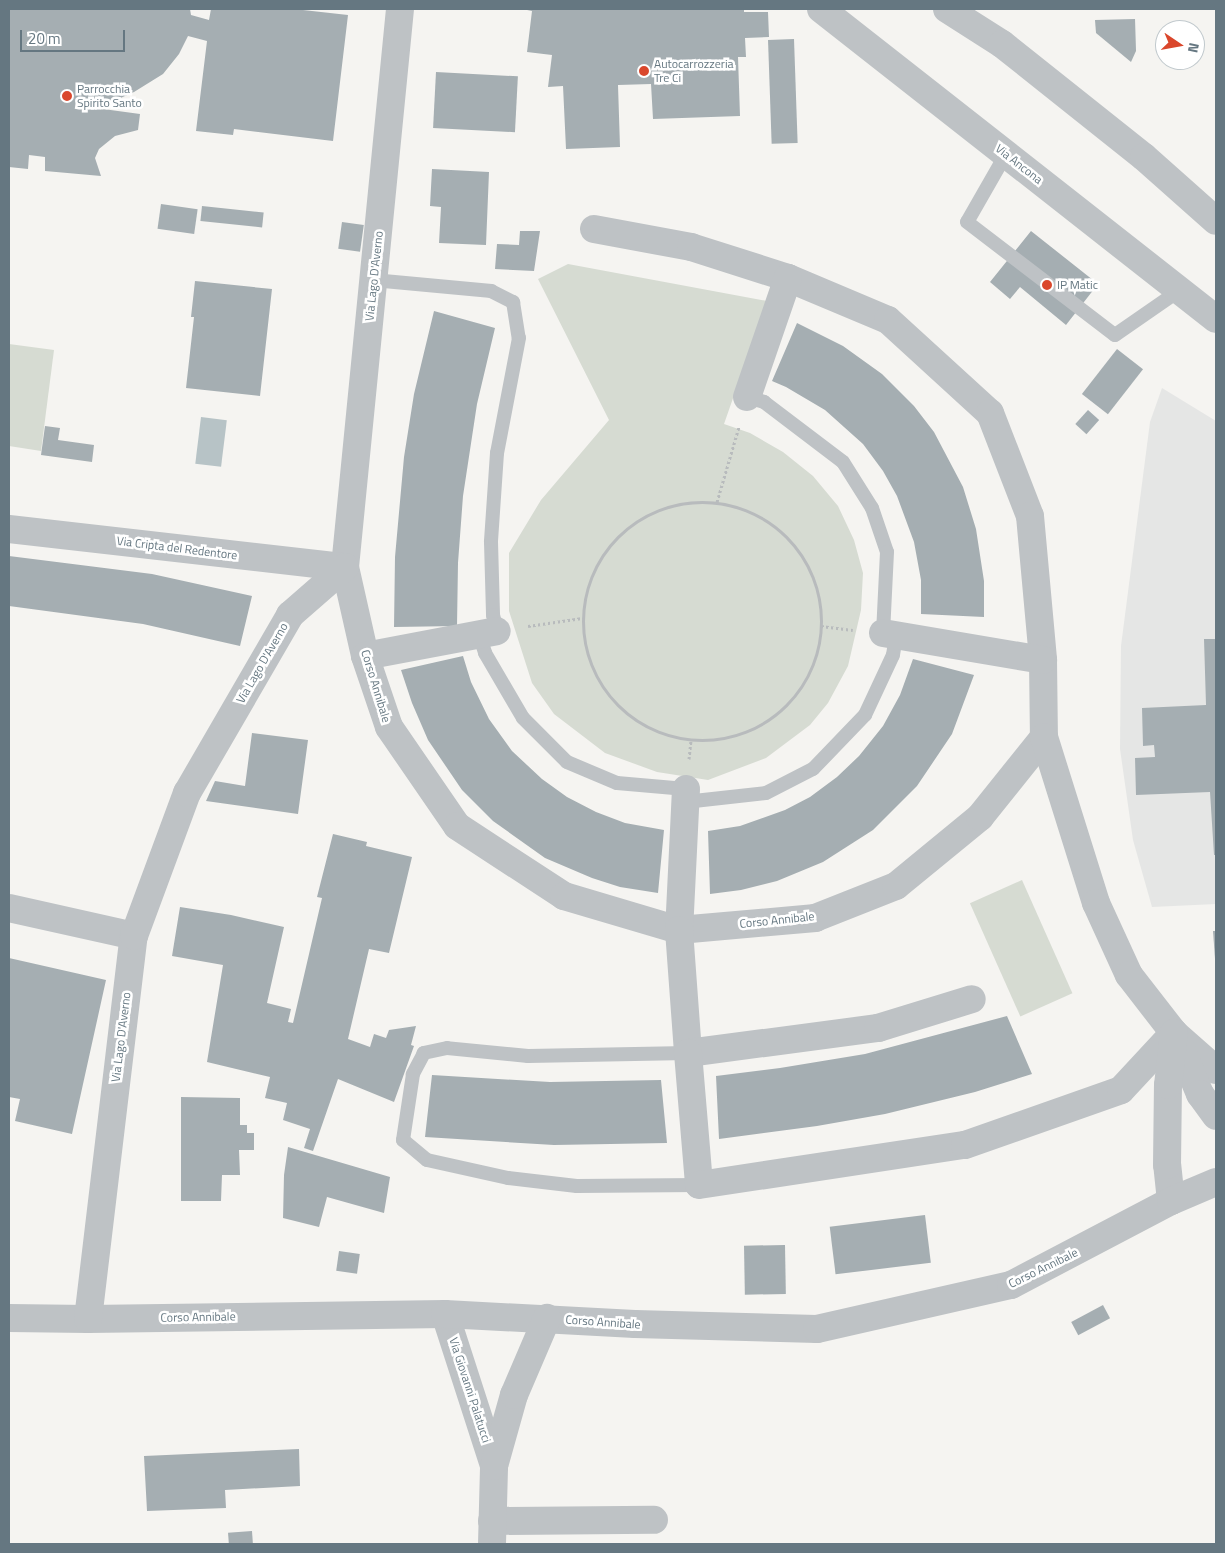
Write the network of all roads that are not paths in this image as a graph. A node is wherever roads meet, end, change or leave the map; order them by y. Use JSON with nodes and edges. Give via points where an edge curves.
{"nodes":[{"id":1,"x":400,"y":9,"type":"edge"},
{"id":2,"x":822,"y":9,"type":"edge"},
{"id":3,"x":947,"y":9,"type":"edge"},
{"id":4,"x":1006,"y":154,"type":"junction"},
{"id":5,"x":1216,"y":221,"type":"edge"},
{"id":6,"x":594,"y":229,"type":"dead end"},
{"id":7,"x":788,"y":278,"type":"junction"},
{"id":8,"x":374,"y":280,"type":"junction"},
{"id":9,"x":1180,"y":290,"type":"junction"},
{"id":10,"x":1216,"y":319,"type":"edge"},
{"id":11,"x":747,"y":397,"type":"joint"},
{"id":12,"x":9,"y":529,"type":"edge"},
{"id":13,"x":345,"y":567,"type":"junction"},
{"id":14,"x":488,"y":633,"type":"junction"},
{"id":15,"x":889,"y":634,"type":"junction"},
{"id":16,"x":365,"y":656,"type":"junction"},
{"id":17,"x":1043,"y":660,"type":"junction"},
{"id":18,"x":1044,"y":737,"type":"junction"},
{"id":19,"x":686,"y":796,"type":"junction"},
{"id":20,"x":9,"y":908,"type":"edge"},
{"id":21,"x":679,"y":930,"type":"junction"},
{"id":22,"x":134,"y":936,"type":"junction"},
{"id":23,"x":972,"y":999,"type":"dead end"},
{"id":24,"x":1174,"y":1033,"type":"junction"},
{"id":25,"x":688,"y":1053,"type":"junction"},
{"id":26,"x":1216,"y":1054,"type":"edge"},
{"id":27,"x":1216,"y":1070,"type":"edge"},
{"id":28,"x":1216,"y":1116,"type":"edge"},
{"id":29,"x":1216,"y":1182,"type":"edge"},
{"id":30,"x":699,"y":1185,"type":"junction"},
{"id":31,"x":1171,"y":1201,"type":"junction"},
{"id":32,"x":445,"y":1314,"type":"junction"},
{"id":33,"x":9,"y":1318,"type":"edge"},
{"id":34,"x":547,"y":1318,"type":"junction"},
{"id":35,"x":88,"y":1319,"type":"junction"},
{"id":36,"x":494,"y":1466,"type":"junction"},
{"id":37,"x":654,"y":1520,"type":"dead end"},
{"id":38,"x":492,"y":1533,"type":"edge"}],
"edges":[{"from":1,"to":8,"type":"street","name":"Via Lago D'Averno"},
{"from":2,"to":4,"type":"street","name":"Via Ancona"},
{"from":3,"to":5,"type":"street","via":[[1002,44],[1144,157]]},
{"from":4,"to":9,"type":"street","name":"Via Ancona"},
{"from":4,"to":9,"type":"lane","via":[[967,222],[1115,335]]},
{"from":6,"to":7,"type":"street","via":[[690,247]]},
{"from":7,"to":11,"type":"street"},
{"from":7,"to":17,"type":"street","via":[[888,320],[990,413],[1030,516]]},
{"from":8,"to":13,"type":"street","name":"Via Lago D'Averno"},
{"from":8,"to":14,"type":"lane","via":[[491,291],[513,302],[519,338],[497,453],[491,542],[493,616]]},
{"from":9,"to":10,"type":"street","name":"Via Ancona"},
{"from":11,"to":15,"type":"lane","via":[[764,402],[843,462],[872,508],[887,552]]},
{"from":12,"to":13,"type":"street","name":"Via Cripta del Redentore"},
{"from":13,"to":16,"type":"street","name":"Corso Annibale"},
{"from":13,"to":22,"type":"street","name":"Via Lago D'Averno","via":[[290,615],[187,793]]},
{"from":14,"to":16,"type":"street"},
{"from":14,"to":19,"type":"lane","via":[[484,653],[523,718],[567,762],[618,783]]},
{"from":15,"to":17,"type":"street"},
{"from":15,"to":19,"type":"lane","via":[[893,655],[865,715],[813,769],[766,793]]},
{"from":16,"to":21,"type":"street","name":"Corso Annibale","via":[[389,727],[457,826],[564,896]]},
{"from":17,"to":18,"type":"street"},
{"from":18,"to":21,"type":"street","name":"Corso Annibale","via":[[980,817],[896,886],[815,918]]},
{"from":18,"to":24,"type":"street","via":[[1096,903],[1129,976]]},
{"from":19,"to":21,"type":"street"},
{"from":20,"to":22,"type":"street"},
{"from":21,"to":25,"type":"street"},
{"from":22,"to":35,"type":"street","name":"Via Lago D'Averno"},
{"from":23,"to":25,"type":"street","via":[[878,1028]]},
{"from":24,"to":26,"type":"street"},
{"from":24,"to":27,"type":"street"},
{"from":24,"to":28,"type":"street","via":[[1200,1094]]},
{"from":24,"to":30,"type":"street","via":[[1121,1090],[965,1145]]},
{"from":24,"to":31,"type":"street","via":[[1168,1085],[1167,1155]]},
{"from":25,"to":30,"type":"street"},
{"from":25,"to":30,"type":"lane","via":[[528,1056],[447,1048],[424,1053],[413,1074],[403,1140],[427,1160],[508,1178],[577,1186]]},
{"from":29,"to":31,"type":"street","name":"Corso Annibale"},
{"from":31,"to":34,"type":"street","name":"Corso Annibale","via":[[1011,1285],[818,1329]]},
{"from":32,"to":34,"type":"street","name":"Corso Annibale"},
{"from":32,"to":35,"type":"street","name":"Corso Annibale"},
{"from":32,"to":36,"type":"street","name":"Via Giovanni Palatucci"},
{"from":33,"to":35,"type":"street","name":"Corso Annibale"},
{"from":34,"to":36,"type":"street","name":"Via Giovanni Palatucci","via":[[514,1395]]},
{"from":36,"to":38,"type":"street","name":"Via Giovanni Palatucci"},
{"from":37,"to":38,"type":"street"}]}
